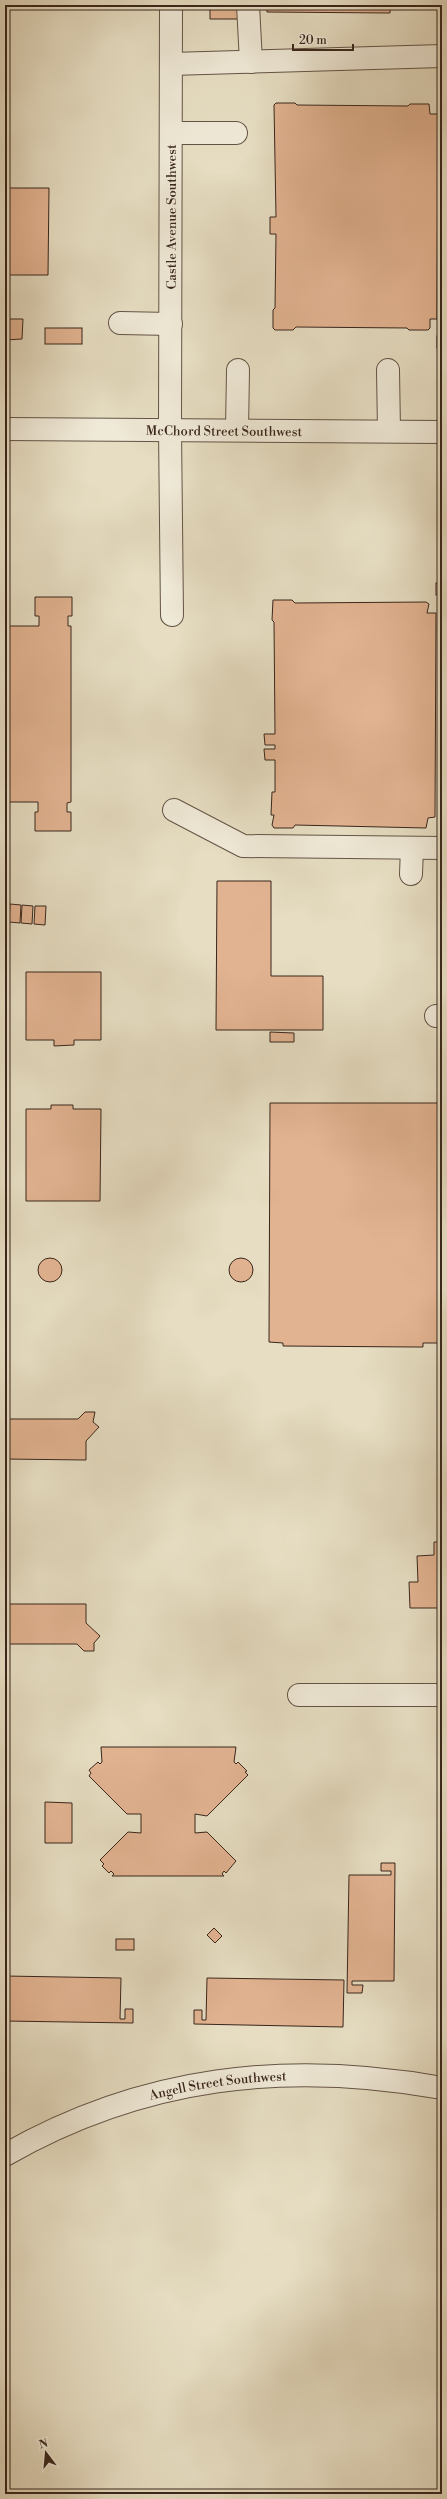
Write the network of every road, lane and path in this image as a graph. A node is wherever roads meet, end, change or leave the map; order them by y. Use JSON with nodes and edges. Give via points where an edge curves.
{"nodes":[{"id":1,"x":171,"y":5,"type":"edge"},
{"id":2,"x":248,"y":5,"type":"edge"},
{"id":3,"x":442,"y":56,"type":"edge"},
{"id":4,"x":251,"y":62,"type":"junction"},
{"id":5,"x":171,"y":64,"type":"junction"},
{"id":6,"x":171,"y":132,"type":"junction"},
{"id":7,"x":236,"y":133,"type":"dead end"},
{"id":8,"x":120,"y":322,"type":"dead end"},
{"id":9,"x":171,"y":324,"type":"junction"},
{"id":10,"x":238,"y":370,"type":"dead end"},
{"id":11,"x":388,"y":370,"type":"dead end"},
{"id":12,"x":5,"y":428,"type":"edge"},
{"id":13,"x":170,"y":430,"type":"junction"},
{"id":14,"x":237,"y":430,"type":"junction"},
{"id":15,"x":389,"y":431,"type":"junction"},
{"id":16,"x":442,"y":432,"type":"edge"},
{"id":17,"x":172,"y":615,"type":"dead end"},
{"id":18,"x":174,"y":810,"type":"dead end"},
{"id":19,"x":412,"y":848,"type":"junction"},
{"id":20,"x":442,"y":848,"type":"edge"},
{"id":21,"x":411,"y":874,"type":"dead end"},
{"id":22,"x":299,"y":1695,"type":"dead end"},
{"id":23,"x":442,"y":1695,"type":"edge"},
{"id":24,"x":442,"y":2088,"type":"edge"},
{"id":25,"x":5,"y":2155,"type":"edge"}],
"edges":[{"from":1,"to":5,"type":"street","name":"Castle Avenue Southwest"},
{"from":2,"to":4,"type":"street"},
{"from":3,"to":4,"type":"street"},
{"from":4,"to":5,"type":"street"},
{"from":5,"to":6,"type":"street","name":"Castle Avenue Southwest"},
{"from":6,"to":7,"type":"street"},
{"from":6,"to":9,"type":"street","name":"Castle Avenue Southwest"},
{"from":8,"to":9,"type":"street"},
{"from":9,"to":13,"type":"street","name":"Castle Avenue Southwest"},
{"from":10,"to":14,"type":"street"},
{"from":11,"to":15,"type":"street"},
{"from":12,"to":13,"type":"street","name":"McChord Street Southwest"},
{"from":13,"to":14,"type":"street","name":"McChord Street Southwest"},
{"from":13,"to":17,"type":"street","name":"Castle Avenue Southwest"},
{"from":14,"to":15,"type":"street","name":"McChord Street Southwest"},
{"from":15,"to":16,"type":"street","name":"McChord Street Southwest"},
{"from":18,"to":19,"type":"street","via":[[243,846]]},
{"from":19,"to":20,"type":"street"},
{"from":19,"to":21,"type":"street"},
{"from":22,"to":23,"type":"street"},
{"from":24,"to":25,"type":"street","name":"Angell Street Southwest","via":[[343,2074],[230,2079],[151,2095],[106,2109],[71,2122]]}]}
